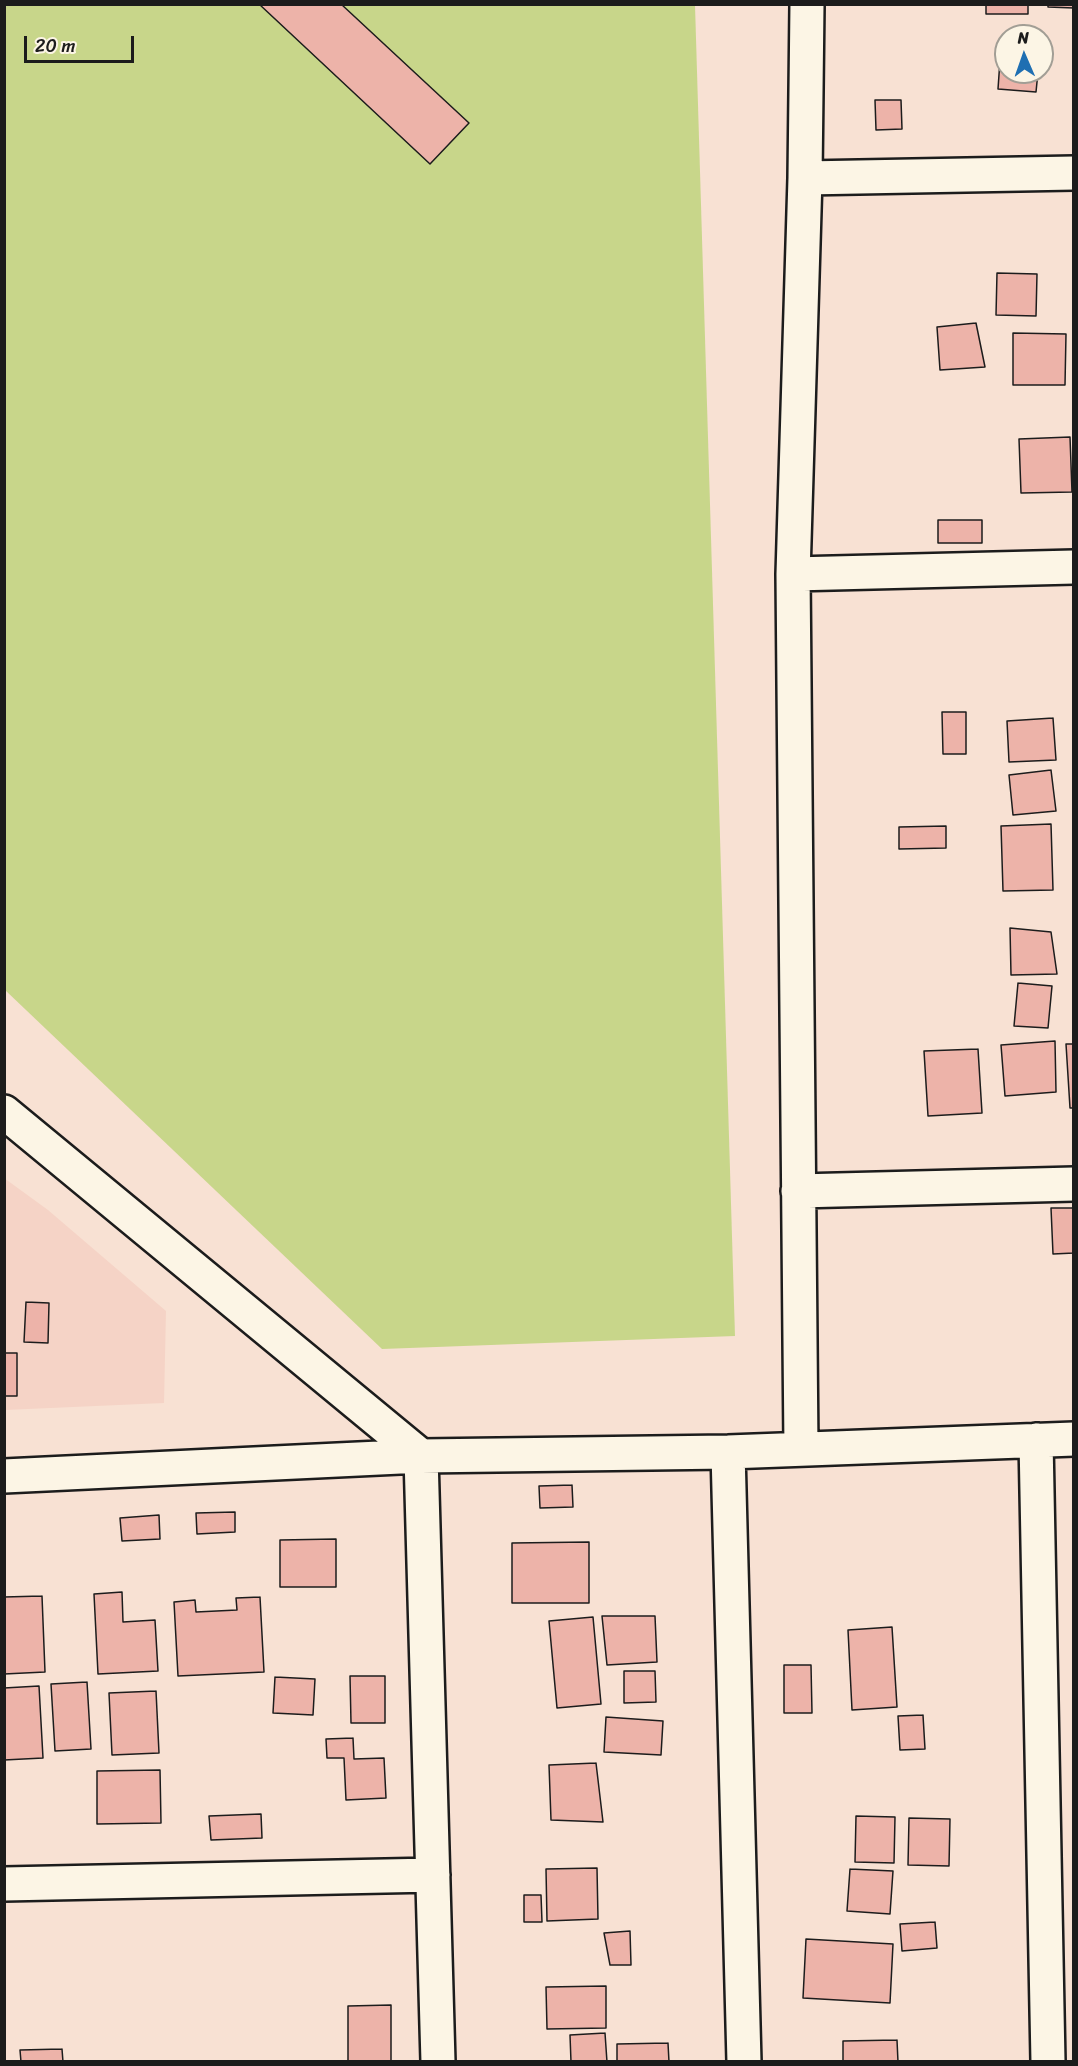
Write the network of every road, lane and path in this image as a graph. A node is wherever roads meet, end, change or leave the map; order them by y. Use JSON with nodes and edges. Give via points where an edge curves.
{"nodes":[{"id":1,"x":807,"y":4,"type":"edge"},
{"id":2,"x":1074,"y":173,"type":"edge"},
{"id":3,"x":805,"y":178,"type":"junction"},
{"id":4,"x":1074,"y":567,"type":"edge"},
{"id":5,"x":793,"y":574,"type":"junction"},
{"id":6,"x":4,"y":1112,"type":"edge"},
{"id":7,"x":1074,"y":1184,"type":"edge"},
{"id":8,"x":798,"y":1191,"type":"junction"},
{"id":9,"x":1074,"y":1439,"type":"edge"},
{"id":10,"x":1036,"y":1440,"type":"junction"},
{"id":11,"x":801,"y":1449,"type":"junction"},
{"id":12,"x":728,"y":1452,"type":"junction"},
{"id":13,"x":421,"y":1456,"type":"junction"},
{"id":14,"x":4,"y":1476,"type":"edge"},
{"id":15,"x":433,"y":1875,"type":"junction"},
{"id":16,"x":4,"y":1884,"type":"edge"},
{"id":17,"x":438,"y":2061,"type":"edge"},
{"id":18,"x":744,"y":2061,"type":"edge"},
{"id":19,"x":1048,"y":2061,"type":"edge"}],
"edges":[{"from":1,"to":3,"type":"street"},
{"from":2,"to":3,"type":"street"},
{"from":3,"to":5,"type":"street"},
{"from":4,"to":5,"type":"street"},
{"from":5,"to":8,"type":"street"},
{"from":6,"to":13,"type":"street"},
{"from":7,"to":8,"type":"street"},
{"from":8,"to":11,"type":"street"},
{"from":9,"to":10,"type":"street"},
{"from":10,"to":11,"type":"street"},
{"from":10,"to":19,"type":"street"},
{"from":11,"to":12,"type":"street"},
{"from":12,"to":13,"type":"street"},
{"from":12,"to":18,"type":"street"},
{"from":13,"to":14,"type":"street"},
{"from":13,"to":15,"type":"street"},
{"from":15,"to":16,"type":"street"},
{"from":15,"to":17,"type":"street"}]}
